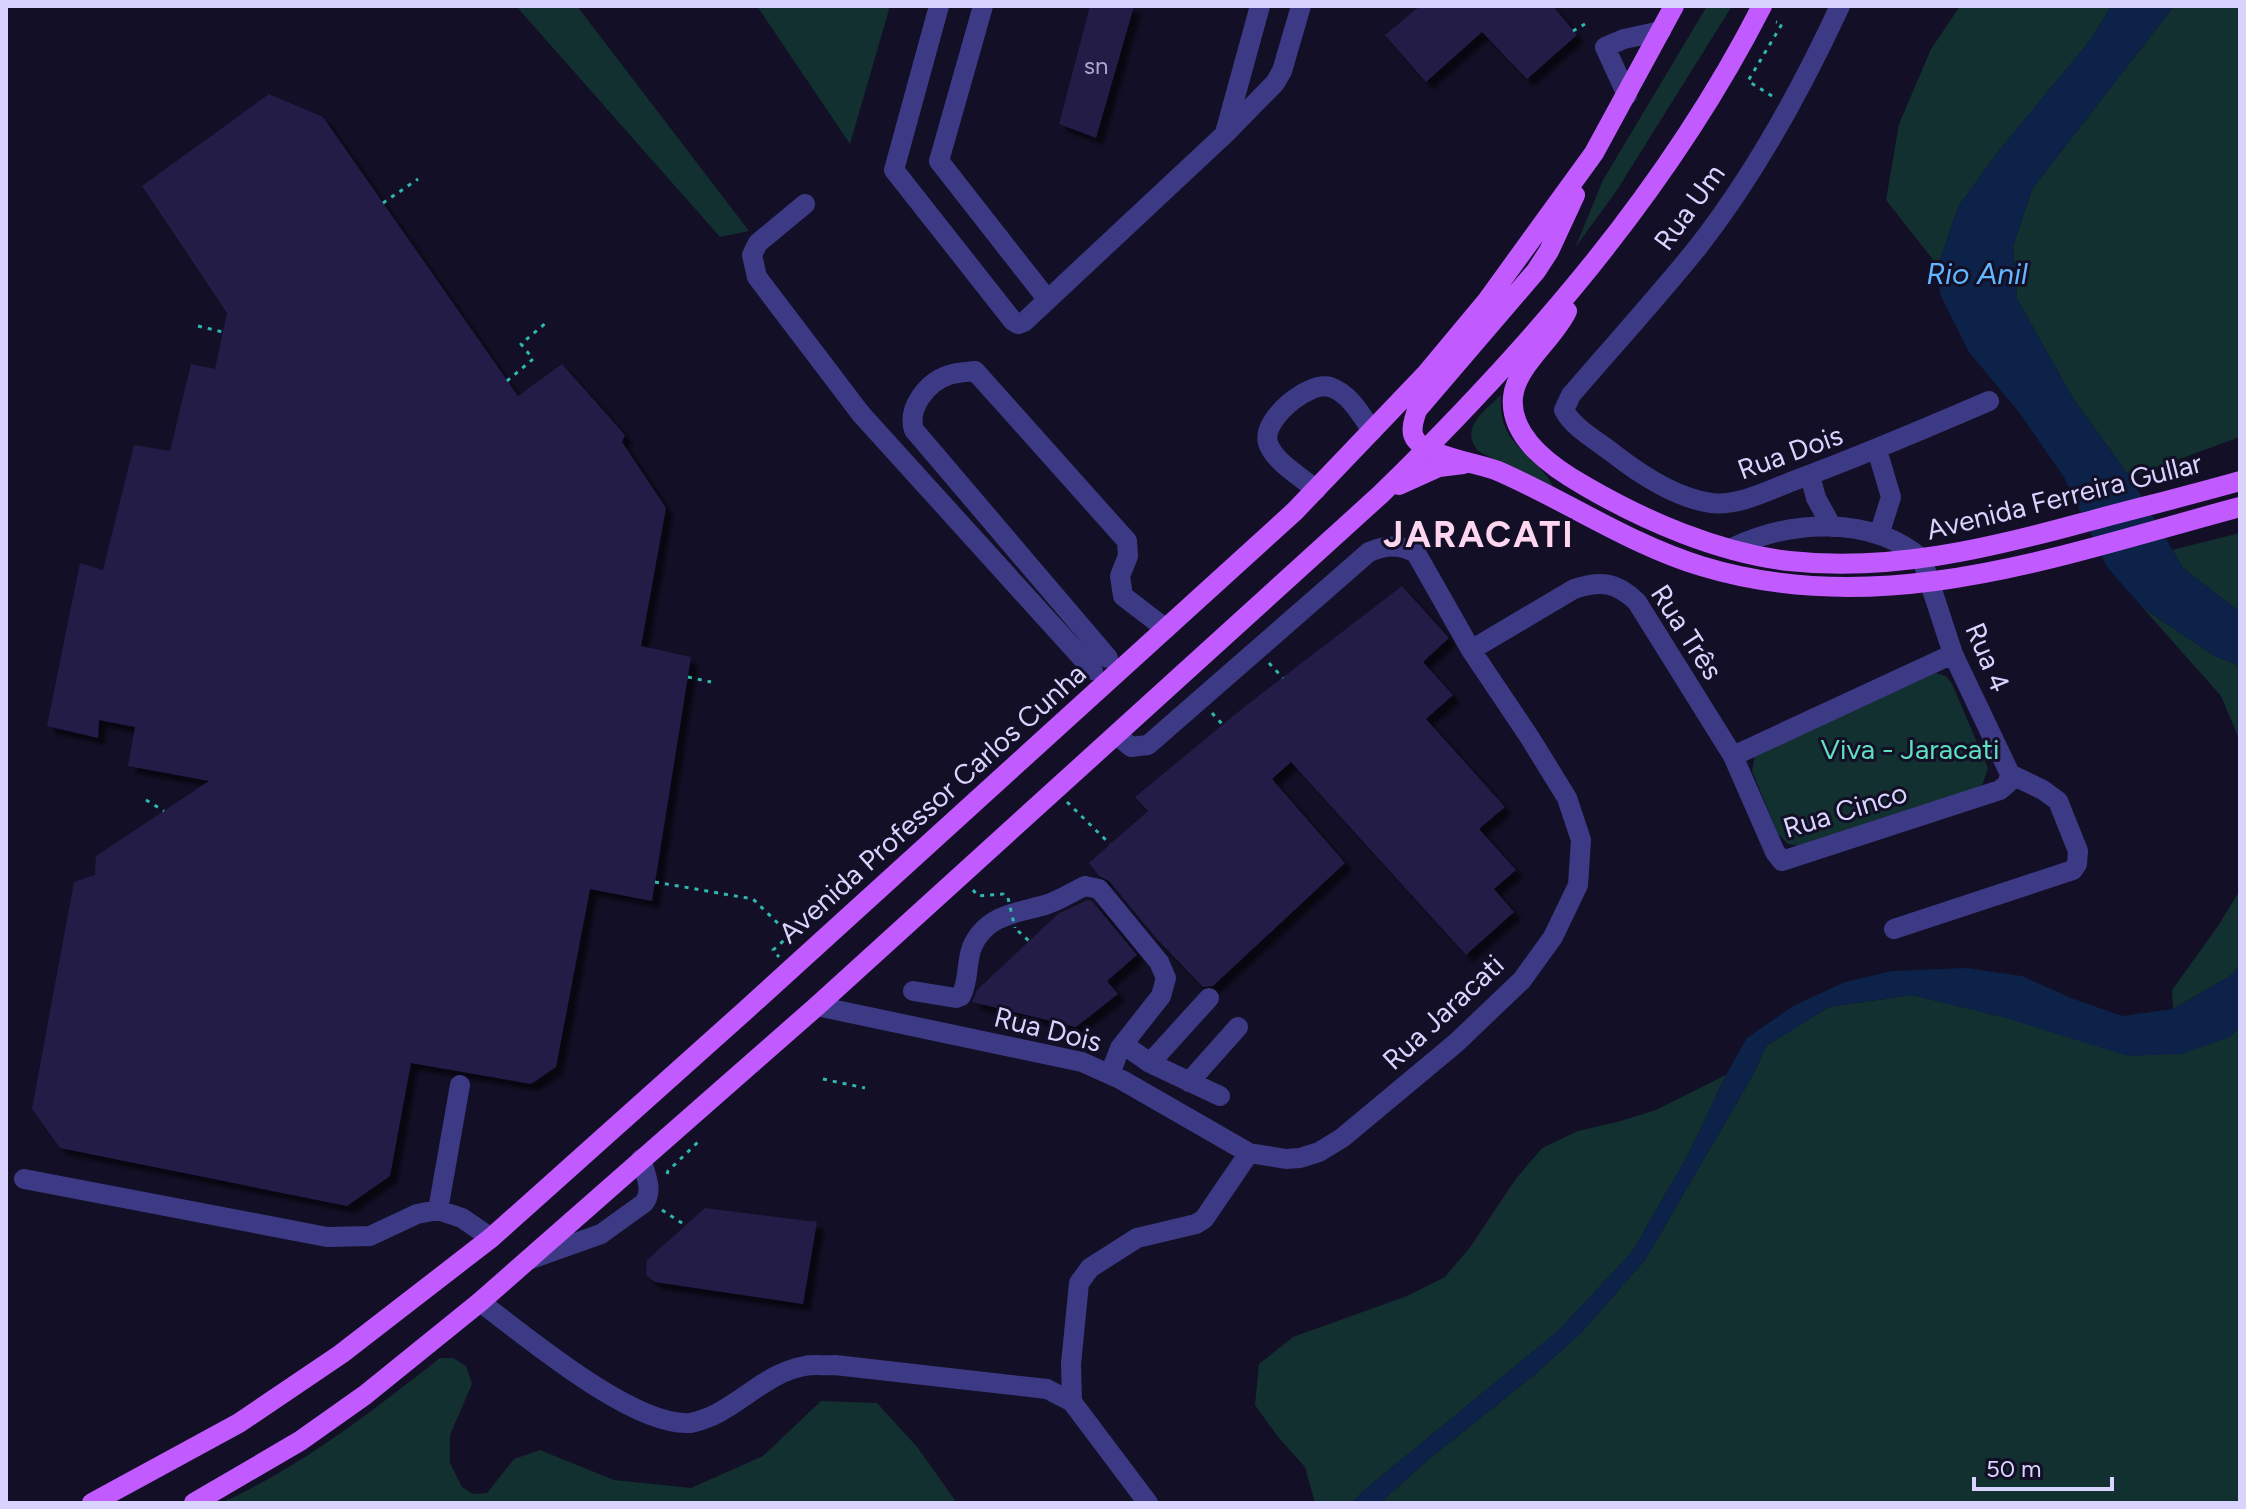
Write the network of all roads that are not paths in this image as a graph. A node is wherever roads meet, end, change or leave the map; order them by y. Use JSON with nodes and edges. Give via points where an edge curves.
{"nodes":[{"id":1,"x":939,"y":6,"type":"edge"},
{"id":2,"x":983,"y":6,"type":"edge"},
{"id":3,"x":1260,"y":6,"type":"edge"},
{"id":4,"x":1301,"y":6,"type":"edge"},
{"id":5,"x":1674,"y":6,"type":"edge"},
{"id":6,"x":1840,"y":6,"type":"edge"},
{"id":7,"x":1760,"y":10,"type":"edge"},
{"id":8,"x":1661,"y":31,"type":"junction"},
{"id":9,"x":1627,"y":95,"type":"junction"},
{"id":10,"x":1225,"y":134,"type":"junction"},
{"id":11,"x":1594,"y":153,"type":"junction"},
{"id":12,"x":805,"y":204,"type":"dead end"},
{"id":13,"x":1573,"y":291,"type":"junction"},
{"id":14,"x":1047,"y":299,"type":"junction"},
{"id":15,"x":1989,"y":401,"type":"dead end"},
{"id":16,"x":1574,"y":422,"type":"joint"},
{"id":17,"x":1372,"y":431,"type":"junction"},
{"id":18,"x":1426,"y":450,"type":"junction"},
{"id":19,"x":1877,"y":450,"type":"junction"},
{"id":20,"x":1485,"y":466,"type":"junction"},
{"id":21,"x":1810,"y":475,"type":"junction"},
{"id":22,"x":2240,"y":481,"type":"edge"},
{"id":23,"x":1316,"y":490,"type":"junction"},
{"id":24,"x":1381,"y":494,"type":"junction"},
{"id":25,"x":2234,"y":509,"type":"edge"},
{"id":26,"x":1832,"y":527,"type":"junction"},
{"id":27,"x":1879,"y":535,"type":"junction"},
{"id":28,"x":1732,"y":548,"type":"junction"},
{"id":29,"x":1922,"y":559,"type":"junction"},
{"id":30,"x":1930,"y":583,"type":"junction"},
{"id":31,"x":1260,"y":604,"type":"junction"},
{"id":32,"x":1283,"y":627,"type":"junction"},
{"id":33,"x":1166,"y":629,"type":"junction"},
{"id":34,"x":1471,"y":650,"type":"junction"},
{"id":35,"x":1953,"y":654,"type":"junction"},
{"id":36,"x":1117,"y":735,"type":"junction"},
{"id":37,"x":1733,"y":756,"type":"junction"},
{"id":38,"x":2010,"y":774,"type":"junction"},
{"id":39,"x":1779,"y":859,"type":"joint"},
{"id":40,"x":1894,"y":929,"type":"dead end"},
{"id":41,"x":913,"y":991,"type":"dead end"},
{"id":42,"x":1209,"y":998,"type":"dead end"},
{"id":43,"x":817,"y":1006,"type":"junction"},
{"id":44,"x":1238,"y":1027,"type":"dead end"},
{"id":45,"x":1123,"y":1044,"type":"junction"},
{"id":46,"x":1150,"y":1063,"type":"junction"},
{"id":47,"x":1110,"y":1074,"type":"junction"},
{"id":48,"x":1189,"y":1082,"type":"junction"},
{"id":49,"x":460,"y":1085,"type":"dead end"},
{"id":50,"x":1220,"y":1096,"type":"dead end"},
{"id":51,"x":1249,"y":1153,"type":"junction"},
{"id":52,"x":641,"y":1159,"type":"junction"},
{"id":53,"x":24,"y":1179,"type":"dead end"},
{"id":54,"x":438,"y":1210,"type":"junction"},
{"id":55,"x":491,"y":1238,"type":"junction"},
{"id":56,"x":524,"y":1262,"type":"junction"},
{"id":57,"x":480,"y":1302,"type":"junction"},
{"id":58,"x":1072,"y":1402,"type":"junction"},
{"id":59,"x":92,"y":1503,"type":"edge"},
{"id":60,"x":194,"y":1503,"type":"edge"},
{"id":61,"x":1148,"y":1503,"type":"edge"}],
"edges":[{"from":1,"to":14,"type":"street","via":[[894,172],[1013,321],[1024,322]]},
{"from":2,"to":14,"type":"street","via":[[939,161]]},
{"from":3,"to":10,"type":"street"},
{"from":4,"to":10,"type":"street","via":[[1279,77]]},
{"from":5,"to":8,"type":"main road","name":"Avenida Professor Carlos Cunha"},
{"from":6,"to":16,"type":"street","name":"Rua Um","via":[[1809,73],[1732,200],[1571,395],[1564,410]]},
{"from":7,"to":13,"type":"main road","via":[[1652,188]]},
{"from":8,"to":9,"type":"main road","name":"Avenida Professor Carlos Cunha"},
{"from":8,"to":9,"type":"street","via":[[1605,47]]},
{"from":9,"to":11,"type":"main road","name":"Avenida Professor Carlos Cunha"},
{"from":10,"to":14,"type":"street"},
{"from":11,"to":17,"type":"main road","name":"Avenida Professor Carlos Cunha","via":[[1486,302]]},
{"from":11,"to":18,"type":"main road","via":[[1536,271],[1417,410],[1413,433]]},
{"from":12,"to":33,"type":"street","via":[[758,243],[752,255],[757,277],[861,414],[1101,664],[914,430],[912,411],[918,400],[946,375],[975,371],[1127,541],[1120,576],[1123,596]]},
{"from":13,"to":18,"type":"main road"},
{"from":13,"to":28,"type":"main road","name":"Avenida Ferreira Gullar","via":[[1562,322],[1514,390],[1513,412],[1523,435],[1544,458],[1598,494]]},
{"from":15,"to":19,"type":"street","name":"Rua Dois"},
{"from":16,"to":21,"type":"street","name":"Rua Dois","via":[[1651,479],[1708,502],[1736,502]]},
{"from":17,"to":23,"type":"main road","name":"Avenida Professor Carlos Cunha"},
{"from":17,"to":23,"type":"street","via":[[1350,400],[1328,387],[1306,391],[1277,416],[1268,429],[1268,445]]},
{"from":18,"to":20,"type":"main road","name":"Avenida Ferreira Gullar"},
{"from":18,"to":24,"type":"main road"},
{"from":19,"to":21,"type":"street","name":"Rua Dois"},
{"from":19,"to":27,"type":"street","via":[[1891,497]]},
{"from":20,"to":24,"type":"main road","via":[[1439,467]]},
{"from":20,"to":30,"type":"main road","name":"Avenida Ferreira Gullar","via":[[1618,533],[1702,566],[1816,587]]},
{"from":21,"to":26,"type":"street"},
{"from":22,"to":29,"type":"main road","name":"Avenida Ferreira Gullar","via":[[2015,541]]},
{"from":23,"to":33,"type":"main road","name":"Avenida Professor Carlos Cunha"},
{"from":24,"to":31,"type":"main road"},
{"from":25,"to":30,"type":"main road","name":"Avenida Ferreira Gullar"},
{"from":26,"to":27,"type":"street"},
{"from":26,"to":28,"type":"street","via":[[1771,533]]},
{"from":27,"to":29,"type":"street"},
{"from":28,"to":29,"type":"main road","name":"Avenida Ferreira Gullar","via":[[1817,563]]},
{"from":29,"to":30,"type":"street","name":"Rua 4"},
{"from":30,"to":35,"type":"street","name":"Rua 4"},
{"from":31,"to":32,"type":"street"},
{"from":31,"to":36,"type":"main road"},
{"from":32,"to":34,"type":"street","name":"Rua Jaracati","via":[[1369,552],[1405,547],[1416,553]]},
{"from":32,"to":36,"type":"street","via":[[1148,745],[1131,747]]},
{"from":33,"to":55,"type":"main road","name":"Avenida Professor Carlos Cunha"},
{"from":34,"to":37,"type":"street","name":"Rua Três","via":[[1574,589],[1597,583],[1618,586],[1637,602]]},
{"from":34,"to":51,"type":"street","name":"Rua Jaracati","via":[[1567,798],[1581,840],[1578,885],[1553,937],[1522,980],[1372,1114],[1319,1152],[1286,1159]]},
{"from":35,"to":37,"type":"street"},
{"from":35,"to":38,"type":"street","name":"Rua 4"},
{"from":36,"to":43,"type":"main road"},
{"from":37,"to":39,"type":"street","name":"Rua Três"},
{"from":38,"to":39,"type":"street","name":"Rua Cinco","via":[[2000,790],[1787,861]]},
{"from":38,"to":40,"type":"street","via":[[2058,801],[2078,851],[2073,870]]},
{"from":41,"to":45,"type":"street","via":[[961,996],[971,950],[993,921],[1049,904],[1085,886],[1099,889],[1159,962],[1166,978],[1161,996]]},
{"from":42,"to":46,"type":"street"},
{"from":43,"to":47,"type":"street","name":"Rua Dois","via":[[1082,1062]]},
{"from":43,"to":52,"type":"main road"},
{"from":44,"to":48,"type":"street"},
{"from":45,"to":46,"type":"street"},
{"from":45,"to":47,"type":"street"},
{"from":46,"to":48,"type":"street"},
{"from":47,"to":51,"type":"street","name":"Rua Dois"},
{"from":48,"to":50,"type":"street"},
{"from":49,"to":54,"type":"street"},
{"from":51,"to":58,"type":"street","via":[[1204,1219],[1137,1238],[1090,1268],[1079,1283]]},
{"from":52,"to":56,"type":"main road"},
{"from":52,"to":56,"type":"street","via":[[649,1188],[644,1203],[601,1234]]},
{"from":53,"to":54,"type":"street","via":[[327,1237],[370,1236]]},
{"from":54,"to":55,"type":"street","via":[[462,1218]]},
{"from":55,"to":59,"type":"main road","name":"Avenida Professor Carlos Cunha","via":[[424,1293],[239,1423]]},
{"from":56,"to":57,"type":"main road"},
{"from":57,"to":58,"type":"street","via":[[576,1373],[635,1409],[674,1421],[692,1423],[712,1416],[783,1372],[806,1366],[1038,1387]]},
{"from":57,"to":60,"type":"main road","via":[[339,1414]]},
{"from":58,"to":61,"type":"street"}]}
